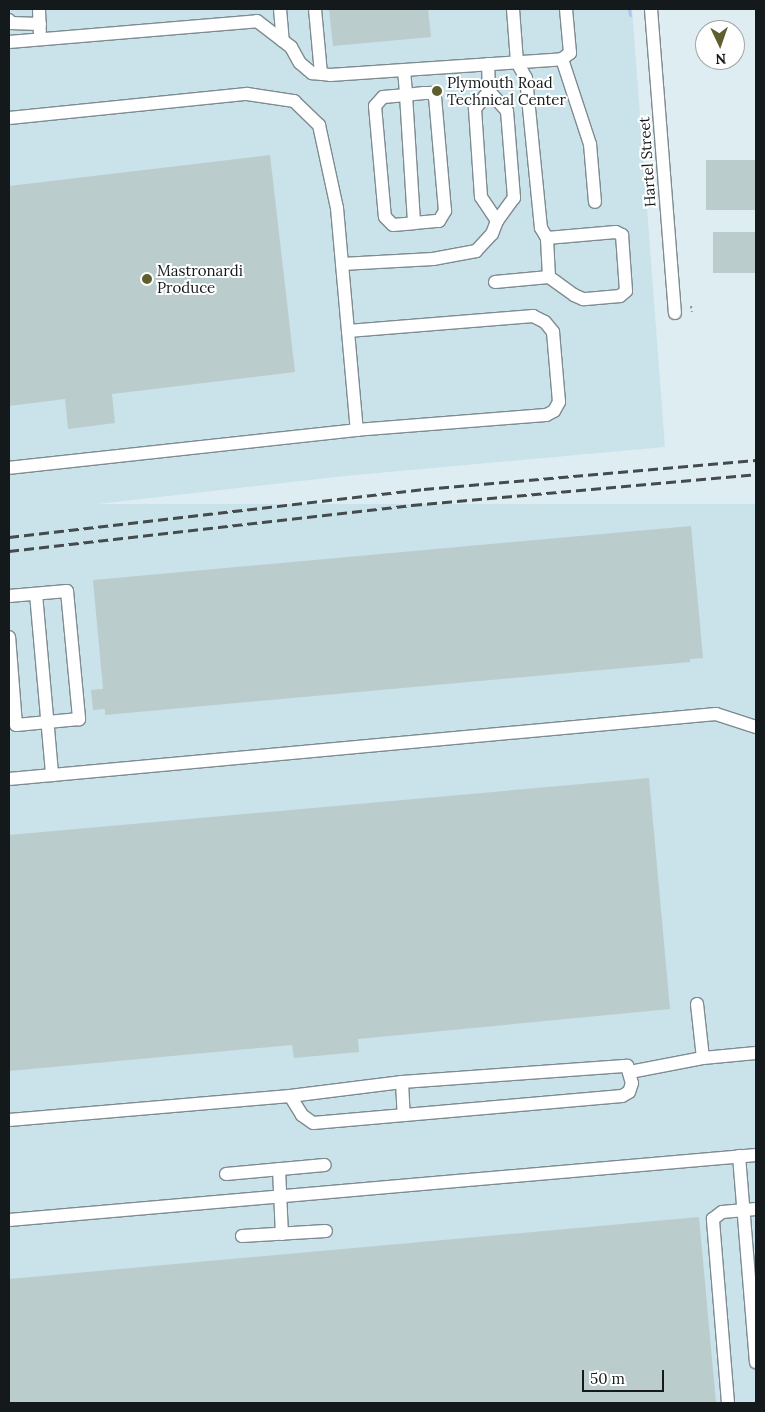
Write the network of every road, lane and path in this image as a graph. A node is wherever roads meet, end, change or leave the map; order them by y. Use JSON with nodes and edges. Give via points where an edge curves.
{"nodes":[{"id":1,"x":40,"y":9,"type":"edge"},
{"id":2,"x":280,"y":9,"type":"edge"},
{"id":3,"x":315,"y":9,"type":"edge"},
{"id":4,"x":513,"y":9,"type":"edge"},
{"id":5,"x":566,"y":9,"type":"edge"},
{"id":6,"x":651,"y":9,"type":"edge"},
{"id":7,"x":9,"y":20,"type":"edge"},
{"id":8,"x":40,"y":24,"type":"junction"},
{"id":9,"x":40,"y":39,"type":"junction"},
{"id":10,"x":284,"y":41,"type":"junction"},
{"id":11,"x":9,"y":42,"type":"edge"},
{"id":12,"x":562,"y":58,"type":"junction"},
{"id":13,"x":517,"y":62,"type":"junction"},
{"id":14,"x":488,"y":64,"type":"junction"},
{"id":15,"x":404,"y":70,"type":"junction"},
{"id":16,"x":321,"y":74,"type":"junction"},
{"id":17,"x":489,"y":92,"type":"junction"},
{"id":18,"x":406,"y":95,"type":"junction"},
{"id":19,"x":9,"y":118,"type":"edge"},
{"id":20,"x":595,"y":202,"type":"dead end"},
{"id":21,"x":497,"y":220,"type":"junction"},
{"id":22,"x":414,"y":223,"type":"junction"},
{"id":23,"x":547,"y":238,"type":"junction"},
{"id":24,"x":342,"y":264,"type":"junction"},
{"id":25,"x":549,"y":277,"type":"junction"},
{"id":26,"x":495,"y":282,"type":"dead end"},
{"id":27,"x":691,"y":306,"type":"dead end"},
{"id":28,"x":692,"y":312,"type":"dead end"},
{"id":29,"x":674,"y":314,"type":"dead end"},
{"id":30,"x":348,"y":331,"type":"junction"},
{"id":31,"x":357,"y":430,"type":"junction"},
{"id":32,"x":9,"y":468,"type":"edge"},
{"id":33,"x":36,"y":594,"type":"junction"},
{"id":34,"x":9,"y":596,"type":"edge"},
{"id":35,"x":9,"y":637,"type":"edge"},
{"id":36,"x":47,"y":722,"type":"junction"},
{"id":37,"x":756,"y":727,"type":"edge"},
{"id":38,"x":52,"y":775,"type":"junction"},
{"id":39,"x":9,"y":779,"type":"edge"},
{"id":40,"x":697,"y":1004,"type":"dead end"},
{"id":41,"x":756,"y":1053,"type":"edge"},
{"id":42,"x":703,"y":1058,"type":"junction"},
{"id":43,"x":630,"y":1072,"type":"junction"},
{"id":44,"x":402,"y":1082,"type":"junction"},
{"id":45,"x":290,"y":1096,"type":"junction"},
{"id":46,"x":404,"y":1115,"type":"junction"},
{"id":47,"x":9,"y":1120,"type":"edge"},
{"id":48,"x":756,"y":1155,"type":"edge"},
{"id":49,"x":739,"y":1156,"type":"junction"},
{"id":50,"x":326,"y":1165,"type":"dead end"},
{"id":51,"x":279,"y":1169,"type":"junction"},
{"id":52,"x":226,"y":1174,"type":"dead end"},
{"id":53,"x":280,"y":1195,"type":"junction"},
{"id":54,"x":750,"y":1209,"type":"edge"},
{"id":55,"x":9,"y":1220,"type":"edge"},
{"id":56,"x":326,"y":1231,"type":"dead end"},
{"id":57,"x":282,"y":1234,"type":"junction"},
{"id":58,"x":242,"y":1236,"type":"dead end"},
{"id":59,"x":756,"y":1362,"type":"edge"},
{"id":60,"x":728,"y":1403,"type":"edge"}],
"edges":[{"from":1,"to":8,"type":"street"},
{"from":2,"to":10,"type":"street"},
{"from":3,"to":16,"type":"street"},
{"from":4,"to":13,"type":"street"},
{"from":5,"to":12,"type":"street","via":[[570,53]]},
{"from":6,"to":29,"type":"street","name":"Hartel Street"},
{"from":7,"to":8,"type":"street","via":[[10,23]]},
{"from":8,"to":9,"type":"street"},
{"from":9,"to":10,"type":"street","via":[[257,20]]},
{"from":9,"to":11,"type":"street"},
{"from":10,"to":16,"type":"street","via":[[300,63],[312,73]]},
{"from":12,"to":13,"type":"street"},
{"from":12,"to":20,"type":"street","via":[[590,144]]},
{"from":13,"to":14,"type":"street"},
{"from":13,"to":23,"type":"street","via":[[526,78],[535,188],[541,228]]},
{"from":14,"to":15,"type":"street"},
{"from":14,"to":17,"type":"street"},
{"from":15,"to":16,"type":"street"},
{"from":15,"to":18,"type":"street"},
{"from":17,"to":21,"type":"street","via":[[475,109],[481,196]]},
{"from":17,"to":21,"type":"street","via":[[507,111],[514,198]]},
{"from":18,"to":22,"type":"street"},
{"from":18,"to":22,"type":"street","via":[[383,97],[375,106],[385,217],[393,224]]},
{"from":18,"to":22,"type":"street","via":[[430,93],[435,97],[445,211],[439,221]]},
{"from":19,"to":24,"type":"street","via":[[247,94],[294,101],[319,125],[337,208]]},
{"from":21,"to":24,"type":"street","via":[[492,234],[476,251],[433,259]]},
{"from":23,"to":25,"type":"street"},
{"from":23,"to":25,"type":"street","via":[[616,232],[622,235],[626,291],[620,296],[582,299]]},
{"from":24,"to":30,"type":"street"},
{"from":25,"to":26,"type":"street"},
{"from":27,"to":28,"type":"path"},
{"from":30,"to":31,"type":"street"},
{"from":30,"to":31,"type":"street","via":[[533,316],[545,322],[553,332],[559,402],[554,411],[546,415]]},
{"from":31,"to":32,"type":"street"},
{"from":33,"to":34,"type":"street"},
{"from":33,"to":36,"type":"street"},
{"from":33,"to":36,"type":"street","via":[[67,591],[79,719]]},
{"from":35,"to":36,"type":"street","via":[[16,725]]},
{"from":36,"to":38,"type":"street"},
{"from":37,"to":38,"type":"street","via":[[716,714]]},
{"from":38,"to":39,"type":"street"},
{"from":40,"to":42,"type":"street"},
{"from":41,"to":42,"type":"street"},
{"from":42,"to":43,"type":"street"},
{"from":43,"to":44,"type":"street","via":[[627,1066]]},
{"from":43,"to":46,"type":"street","via":[[632,1083],[629,1092],[622,1096]]},
{"from":44,"to":45,"type":"street"},
{"from":44,"to":46,"type":"street"},
{"from":45,"to":46,"type":"street","via":[[302,1115],[313,1123]]},
{"from":45,"to":47,"type":"street"},
{"from":48,"to":49,"type":"street"},
{"from":49,"to":53,"type":"street"},
{"from":49,"to":54,"type":"street"},
{"from":50,"to":51,"type":"street"},
{"from":51,"to":52,"type":"street"},
{"from":51,"to":53,"type":"street"},
{"from":53,"to":55,"type":"street"},
{"from":53,"to":57,"type":"street"},
{"from":54,"to":59,"type":"street"},
{"from":54,"to":60,"type":"street","via":[[722,1212],[713,1219]]},
{"from":56,"to":57,"type":"street"},
{"from":57,"to":58,"type":"street"}]}
